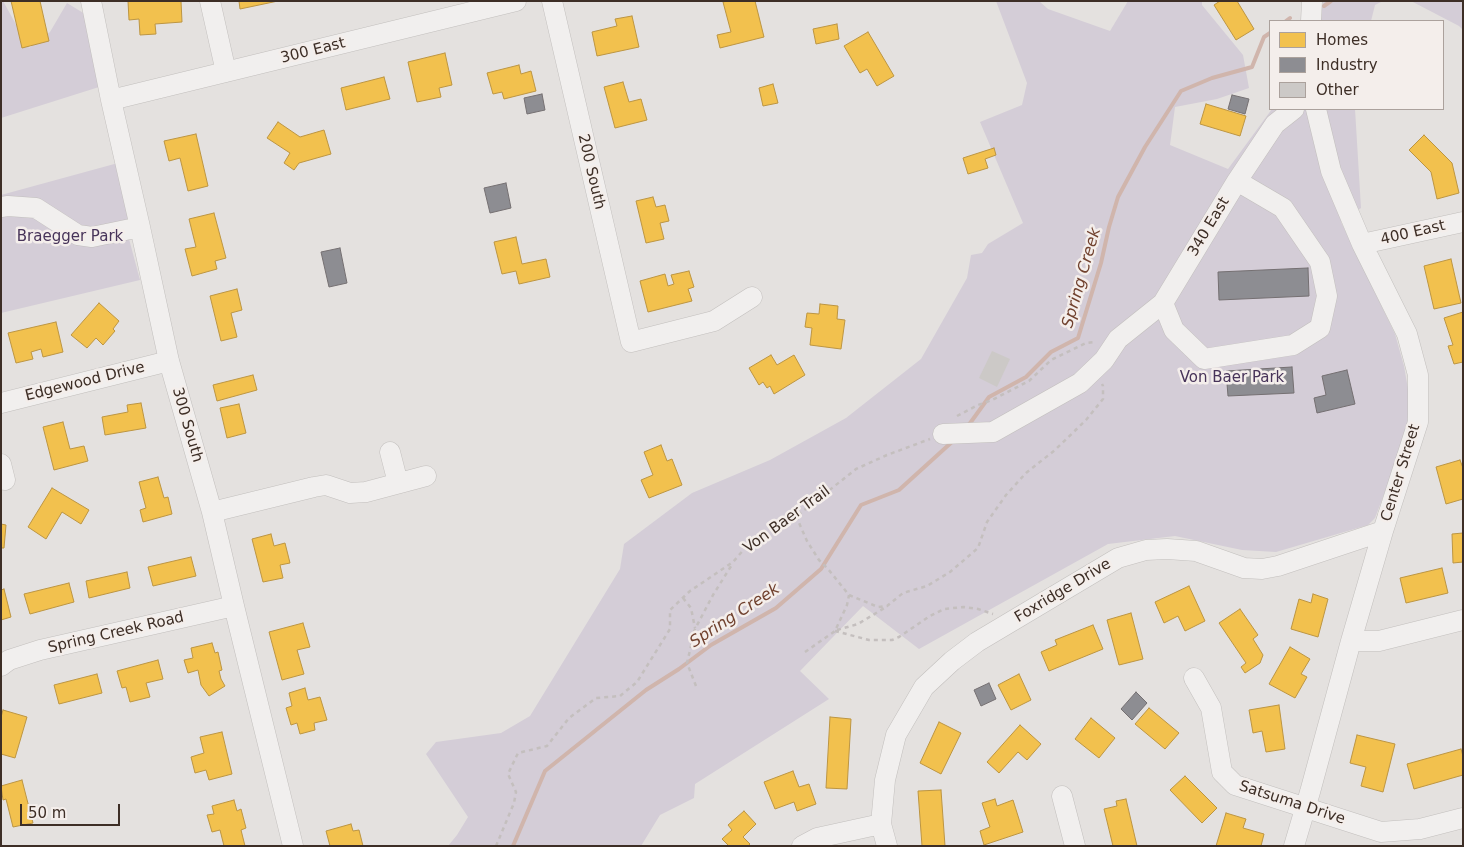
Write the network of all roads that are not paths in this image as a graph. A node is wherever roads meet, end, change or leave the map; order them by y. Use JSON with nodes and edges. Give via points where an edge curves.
{"nodes":[{"id":1,"x":91,"y":1,"type":"edge"},
{"id":2,"x":210,"y":1,"type":"edge"},
{"id":3,"x":516,"y":1,"type":"edge"},
{"id":4,"x":552,"y":1,"type":"edge"},
{"id":5,"x":1312,"y":1,"type":"edge"},
{"id":6,"x":1311,"y":20,"type":"edge"},
{"id":7,"x":226,"y":72,"type":"junction"},
{"id":8,"x":111,"y":100,"type":"junction"},
{"id":9,"x":1293,"y":110,"type":"edge"},
{"id":10,"x":1316,"y":110,"type":"edge"},
{"id":11,"x":1237,"y":181,"type":"junction"},
{"id":12,"x":1,"y":208,"type":"edge"},
{"id":13,"x":1463,"y":222,"type":"edge"},
{"id":14,"x":140,"y":227,"type":"junction"},
{"id":15,"x":1362,"y":244,"type":"junction"},
{"id":16,"x":752,"y":297,"type":"dead end"},
{"id":17,"x":1163,"y":303,"type":"junction"},
{"id":18,"x":169,"y":360,"type":"junction"},
{"id":19,"x":1,"y":403,"type":"edge"},
{"id":20,"x":943,"y":434,"type":"road end"},
{"id":21,"x":390,"y":452,"type":"dead end"},
{"id":22,"x":426,"y":476,"type":"dead end"},
{"id":23,"x":398,"y":483,"type":"junction"},
{"id":24,"x":212,"y":512,"type":"junction"},
{"id":25,"x":1383,"y":531,"type":"junction"},
{"id":26,"x":234,"y":606,"type":"junction"},
{"id":27,"x":1463,"y":620,"type":"edge"},
{"id":28,"x":1351,"y":641,"type":"junction"},
{"id":29,"x":1,"y":666,"type":"edge"},
{"id":30,"x":1194,"y":678,"type":"dead end"},
{"id":31,"x":1062,"y":796,"type":"dead end"},
{"id":32,"x":1306,"y":807,"type":"junction"},
{"id":33,"x":1463,"y":818,"type":"edge"},
{"id":34,"x":881,"y":824,"type":"junction"},
{"id":35,"x":294,"y":846,"type":"edge"},
{"id":36,"x":802,"y":846,"type":"edge"},
{"id":37,"x":887,"y":846,"type":"edge"},
{"id":38,"x":1075,"y":846,"type":"edge"},
{"id":39,"x":1294,"y":846,"type":"edge"}],
"edges":[{"from":1,"to":8,"type":"street","name":"300 South"},
{"from":2,"to":7,"type":"street"},
{"from":3,"to":7,"type":"street","name":"300 East"},
{"from":4,"to":16,"type":"street","name":"200 South","via":[[630,342],[714,321]]},
{"from":5,"to":6,"type":"street"},
{"from":7,"to":8,"type":"street","name":"300 East"},
{"from":8,"to":14,"type":"street","name":"300 South"},
{"from":9,"to":11,"type":"street","name":"340 East","via":[[1275,124]]},
{"from":10,"to":15,"type":"street","name":"Center Street","via":[[1331,172]]},
{"from":11,"to":17,"type":"street","name":"340 East"},
{"from":11,"to":17,"type":"street","via":[[1283,208],[1320,262],[1327,296],[1320,328],[1293,345],[1204,359],[1174,330]]},
{"from":12,"to":14,"type":"street","via":[[36,208],[78,235],[92,237]]},
{"from":13,"to":15,"type":"street","name":"400 East"},
{"from":14,"to":18,"type":"street","name":"300 South"},
{"from":15,"to":25,"type":"street","name":"Center Street","via":[[1407,334],[1418,374],[1418,422]]},
{"from":17,"to":20,"type":"street","name":"340 East","via":[[1118,339],[1104,360],[1080,383],[993,432]]},
{"from":18,"to":19,"type":"street","name":"Edgewood Drive"},
{"from":18,"to":24,"type":"street","name":"300 South"},
{"from":21,"to":23,"type":"street"},
{"from":22,"to":23,"type":"street"},
{"from":23,"to":24,"type":"street","via":[[350,493],[326,485]]},
{"from":24,"to":26,"type":"street","name":"300 South"},
{"from":25,"to":28,"type":"street","name":"Center Street"},
{"from":25,"to":34,"type":"street","name":"Foxridge Drive","via":[[1262,569],[1244,568],[1196,551],[1146,550],[1118,558],[977,642],[924,687],[896,735],[885,780]]},
{"from":26,"to":29,"type":"street","name":"Spring Creek Road","via":[[40,650],[9,660]]},
{"from":26,"to":35,"type":"street","name":"300 South"},
{"from":27,"to":28,"type":"street","via":[[1379,641]]},
{"from":28,"to":32,"type":"street","name":"Center Street"},
{"from":30,"to":32,"type":"street","name":"Satsuma Drive","via":[[1211,708],[1222,772],[1234,785]]},
{"from":31,"to":38,"type":"street"},
{"from":32,"to":33,"type":"street","name":"Satsuma Drive","via":[[1381,832],[1420,830]]},
{"from":32,"to":39,"type":"street","name":"Center Street"},
{"from":34,"to":36,"type":"street","via":[[817,838]]},
{"from":34,"to":37,"type":"street","name":"Foxridge Drive"}]}
